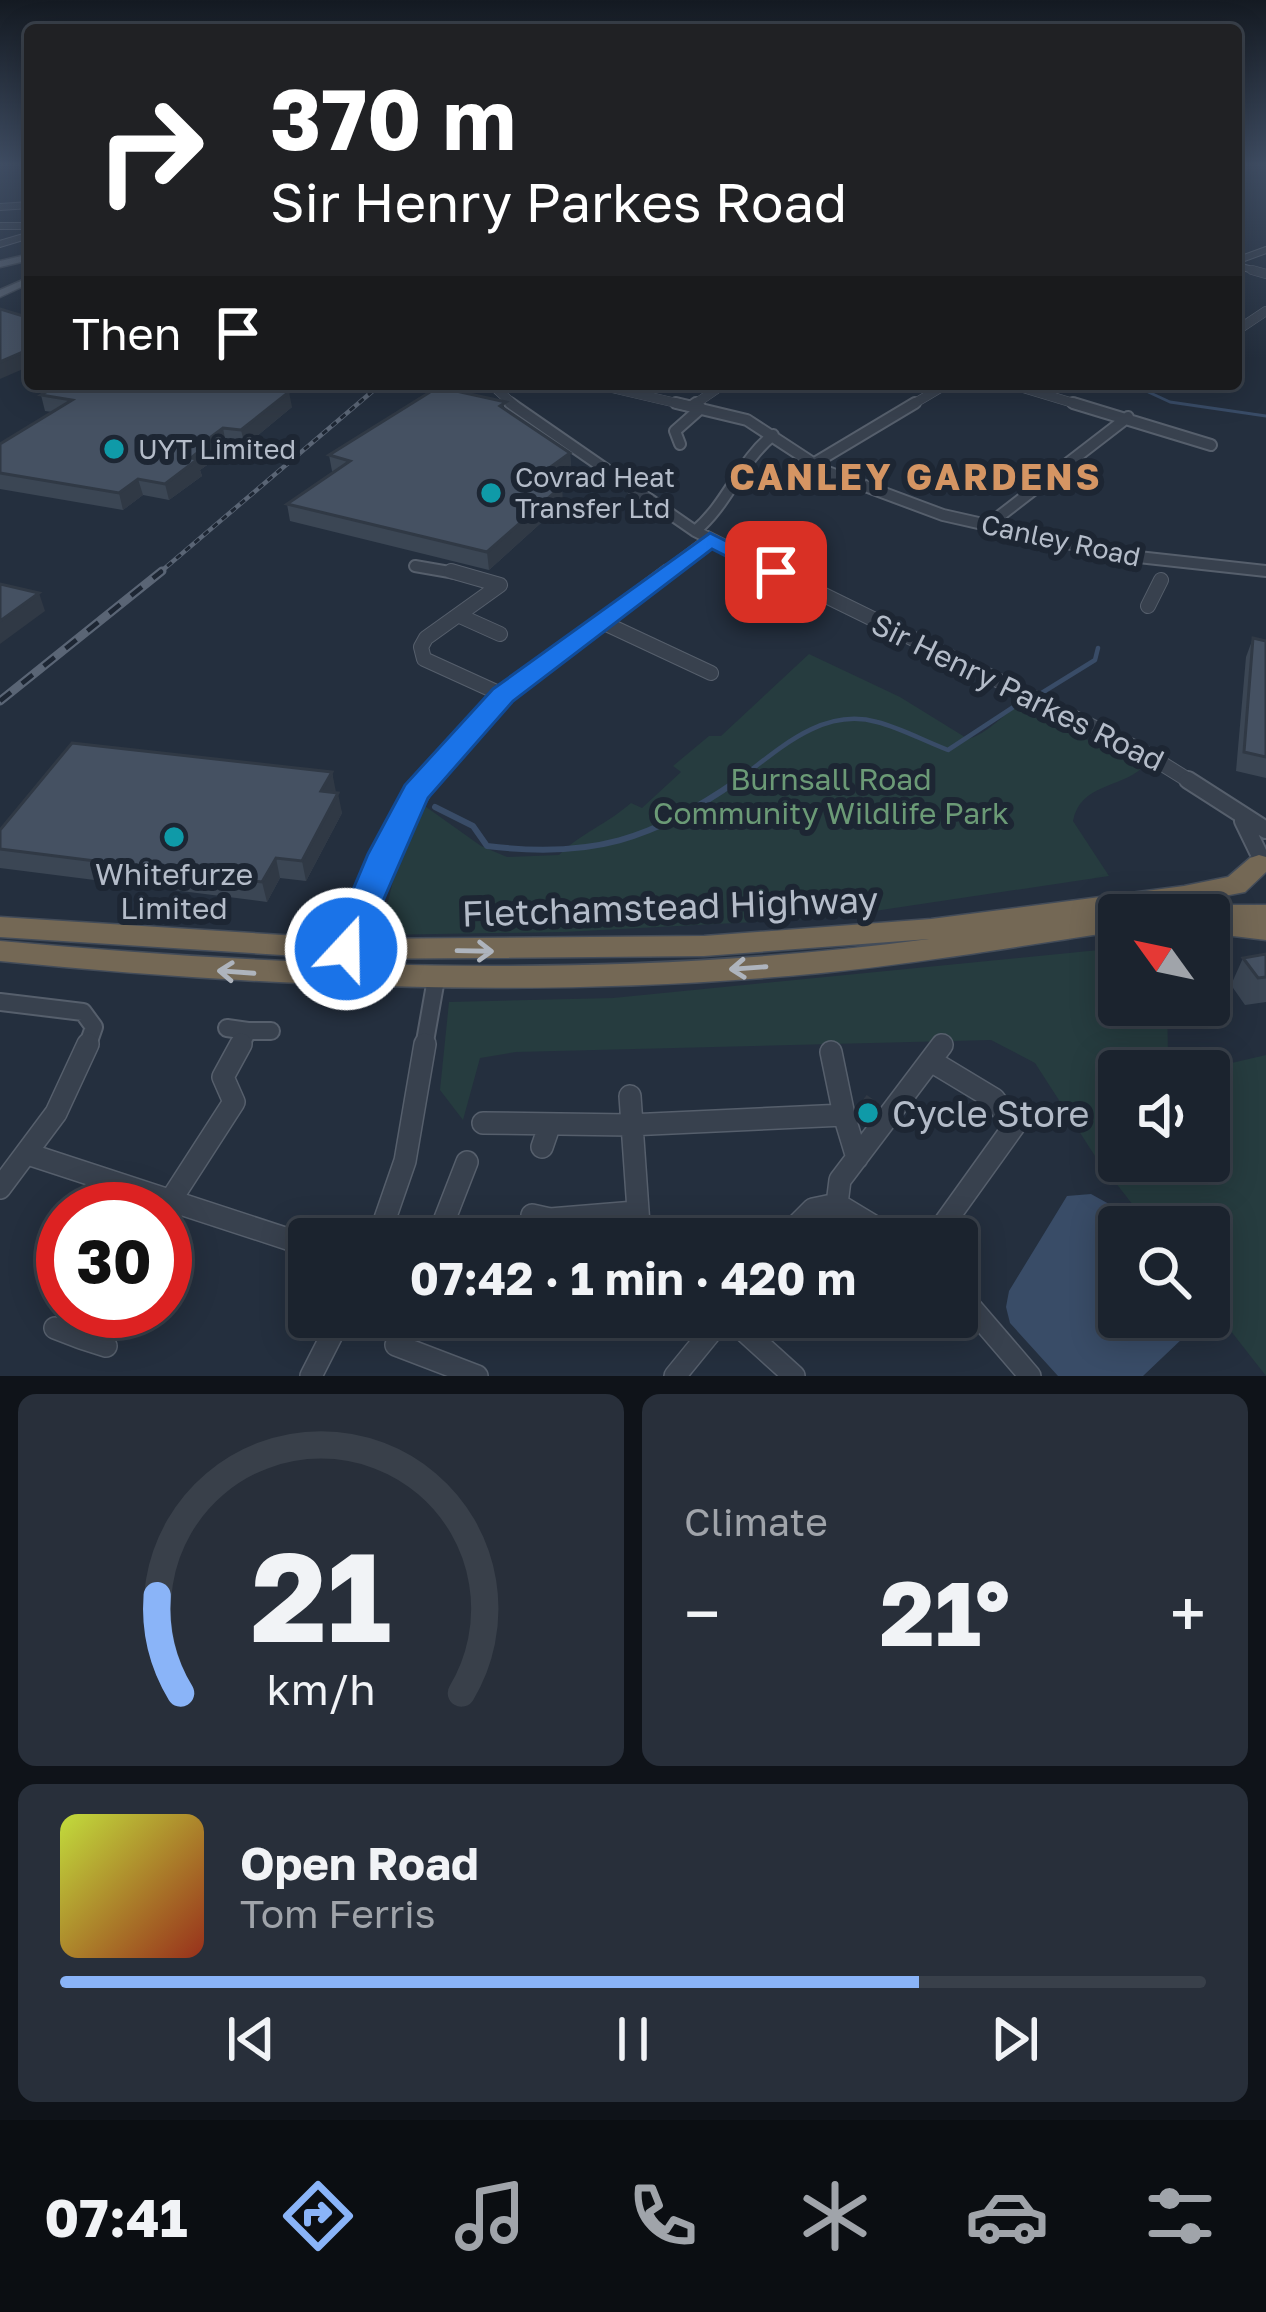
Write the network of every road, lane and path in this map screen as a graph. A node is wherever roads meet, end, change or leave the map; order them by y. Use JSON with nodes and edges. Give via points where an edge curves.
{"nodes":[{"id":1,"x":0,"y":281,"type":"edge"},
{"id":2,"x":0,"y":293,"type":"edge"},
{"id":3,"x":496,"y":390,"type":"edge"},
{"id":4,"x":622,"y":390,"type":"edge"},
{"id":5,"x":717,"y":390,"type":"edge"},
{"id":6,"x":937,"y":390,"type":"edge"},
{"id":7,"x":1031,"y":390,"type":"edge"},
{"id":8,"x":696,"y":407,"type":"junction"},
{"id":9,"x":1128,"y":417,"type":"junction"},
{"id":10,"x":773,"y":435,"type":"junction"},
{"id":11,"x":680,"y":445,"type":"dead end"},
{"id":12,"x":1211,"y":445,"type":"dead end"},
{"id":13,"x":813,"y":464,"type":"junction"},
{"id":14,"x":988,"y":525,"type":"junction"},
{"id":15,"x":703,"y":536,"type":"junction"},
{"id":16,"x":415,"y":566,"type":"dead end"},
{"id":17,"x":1266,"y":572,"type":"edge"},
{"id":18,"x":1161,"y":580,"type":"dead end"},
{"id":19,"x":1148,"y":606,"type":"dead end"},
{"id":20,"x":460,"y":616,"type":"junction"},
{"id":21,"x":602,"y":622,"type":"junction"},
{"id":22,"x":500,"y":634,"type":"dead end"},
{"id":23,"x":711,"y":673,"type":"dead end"},
{"id":24,"x":503,"y":695,"type":"junction"},
{"id":25,"x":1240,"y":817,"type":"junction"},
{"id":26,"x":1263,"y":855,"type":"edge"},
{"id":27,"x":1230,"y":915,"type":"edge"},
{"id":28,"x":1266,"y":915,"type":"edge"},
{"id":29,"x":1098,"y":925,"type":"edge"},
{"id":30,"x":1230,"y":926,"type":"edge"},
{"id":31,"x":0,"y":927,"type":"edge"},
{"id":32,"x":1266,"y":930,"type":"edge"},
{"id":33,"x":346,"y":949,"type":"junction"},
{"id":34,"x":0,"y":951,"type":"edge"},
{"id":35,"x":436,"y":979,"type":"junction"},
{"id":36,"x":0,"y":1002,"type":"edge"},
{"id":37,"x":271,"y":1031,"type":"dead end"},
{"id":38,"x":831,"y":1052,"type":"dead end"},
{"id":39,"x":631,"y":1096,"type":"dead end"},
{"id":40,"x":844,"y":1114,"type":"junction"},
{"id":41,"x":483,"y":1123,"type":"dead end"},
{"id":42,"x":550,"y":1124,"type":"junction"},
{"id":43,"x":629,"y":1125,"type":"junction"},
{"id":44,"x":542,"y":1148,"type":"dead end"},
{"id":45,"x":31,"y":1155,"type":"junction"},
{"id":46,"x":857,"y":1158,"type":"junction"},
{"id":47,"x":466,"y":1171,"type":"dead end"},
{"id":48,"x":103,"y":1182,"type":"edge"},
{"id":49,"x":182,"y":1182,"type":"edge"},
{"id":50,"x":0,"y":1188,"type":"edge"},
{"id":51,"x":837,"y":1204,"type":"junction"},
{"id":52,"x":635,"y":1212,"type":"junction"},
{"id":53,"x":192,"y":1213,"type":"edge"},
{"id":54,"x":532,"y":1215,"type":"dead end"},
{"id":55,"x":385,"y":1218,"type":"edge"},
{"id":56,"x":446,"y":1218,"type":"edge"},
{"id":57,"x":636,"y":1218,"type":"edge"},
{"id":58,"x":804,"y":1218,"type":"edge"},
{"id":59,"x":861,"y":1218,"type":"edge"},
{"id":60,"x":948,"y":1218,"type":"edge"},
{"id":61,"x":288,"y":1240,"type":"edge"},
{"id":62,"x":978,"y":1315,"type":"edge"},
{"id":63,"x":81,"y":1338,"type":"edge"},
{"id":64,"x":330,"y":1338,"type":"edge"},
{"id":65,"x":398,"y":1338,"type":"edge"},
{"id":66,"x":708,"y":1338,"type":"edge"},
{"id":67,"x":750,"y":1338,"type":"edge"},
{"id":68,"x":106,"y":1346,"type":"dead end"},
{"id":69,"x":310,"y":1376,"type":"edge"},
{"id":70,"x":477,"y":1376,"type":"edge"},
{"id":71,"x":675,"y":1376,"type":"edge"},
{"id":72,"x":794,"y":1376,"type":"edge"},
{"id":73,"x":1030,"y":1376,"type":"edge"}],
"edges":[{"from":1,"to":2,"type":"main road"},
{"from":3,"to":15,"type":"street","name":"Sir Henry Parkes Road"},
{"from":4,"to":8,"type":"street","name":"Canley Road"},
{"from":5,"to":8,"type":"street"},
{"from":6,"to":13,"type":"street"},
{"from":7,"to":9,"type":"street"},
{"from":8,"to":10,"type":"street","name":"Canley Road"},
{"from":8,"to":11,"type":"street","via":[[675,430]]},
{"from":9,"to":12,"type":"street"},
{"from":9,"to":14,"type":"street"},
{"from":10,"to":13,"type":"street","name":"Canley Road"},
{"from":10,"to":15,"type":"street"},
{"from":13,"to":14,"type":"street","name":"Canley Road","via":[[898,502]]},
{"from":14,"to":17,"type":"street","name":"Canley Road","via":[[1120,555]]},
{"from":15,"to":21,"type":"street"},
{"from":15,"to":25,"type":"street","name":"Sir Henry Parkes Road","via":[[1140,749]]},
{"from":16,"to":20,"type":"street","via":[[500,585]]},
{"from":18,"to":19,"type":"street"},
{"from":20,"to":22,"type":"street"},
{"from":20,"to":24,"type":"street","via":[[426,638],[422,655]]},
{"from":21,"to":23,"type":"street"},
{"from":21,"to":24,"type":"street"},
{"from":24,"to":33,"type":"street","via":[[416,793]]},
{"from":25,"to":26,"type":"street","name":"Sir Henry Parkes Road"},
{"from":25,"to":26,"type":"street","name":"Sir Henry Parkes Road"},
{"from":33,"to":26,"type":"highway","name":"Fletchamstead Highway","one_way":true,"via":[[831,939],[1222,889],[1242,881]]},
{"from":27,"to":28,"type":"highway"},
{"from":29,"to":35,"type":"highway","name":"Fletchamstead Highway","one_way":true,"via":[[778,966]]},
{"from":30,"to":32,"type":"highway"},
{"from":31,"to":33,"type":"highway","name":"Fletchamstead Highway"},
{"from":35,"to":34,"type":"highway","name":"Fletchamstead Highway","one_way":true,"via":[[280,975]]},
{"from":35,"to":55,"type":"street","via":[[405,1161]]},
{"from":36,"to":45,"type":"street","via":[[83,1012],[94,1023]]},
{"from":37,"to":49,"type":"street","via":[[237,1029],[224,1077],[234,1102]]},
{"from":38,"to":40,"type":"street"},
{"from":39,"to":43,"type":"street"},
{"from":40,"to":43,"type":"street"},
{"from":40,"to":46,"type":"street"},
{"from":41,"to":42,"type":"street"},
{"from":42,"to":43,"type":"street"},
{"from":42,"to":44,"type":"street"},
{"from":43,"to":52,"type":"street"},
{"from":45,"to":48,"type":"street"},
{"from":45,"to":50,"type":"street"},
{"from":46,"to":51,"type":"street","via":[[840,1180]]},
{"from":46,"to":60,"type":"street","via":[[937,1053],[1014,1126]]},
{"from":47,"to":56,"type":"street"},
{"from":51,"to":58,"type":"street"},
{"from":51,"to":59,"type":"street"},
{"from":52,"to":54,"type":"street"},
{"from":52,"to":57,"type":"street"},
{"from":53,"to":61,"type":"street"},
{"from":62,"to":73,"type":"street"},
{"from":63,"to":68,"type":"street"},
{"from":64,"to":69,"type":"street"},
{"from":65,"to":70,"type":"street","via":[[396,1345]]},
{"from":66,"to":71,"type":"street"},
{"from":67,"to":72,"type":"street"}]}
